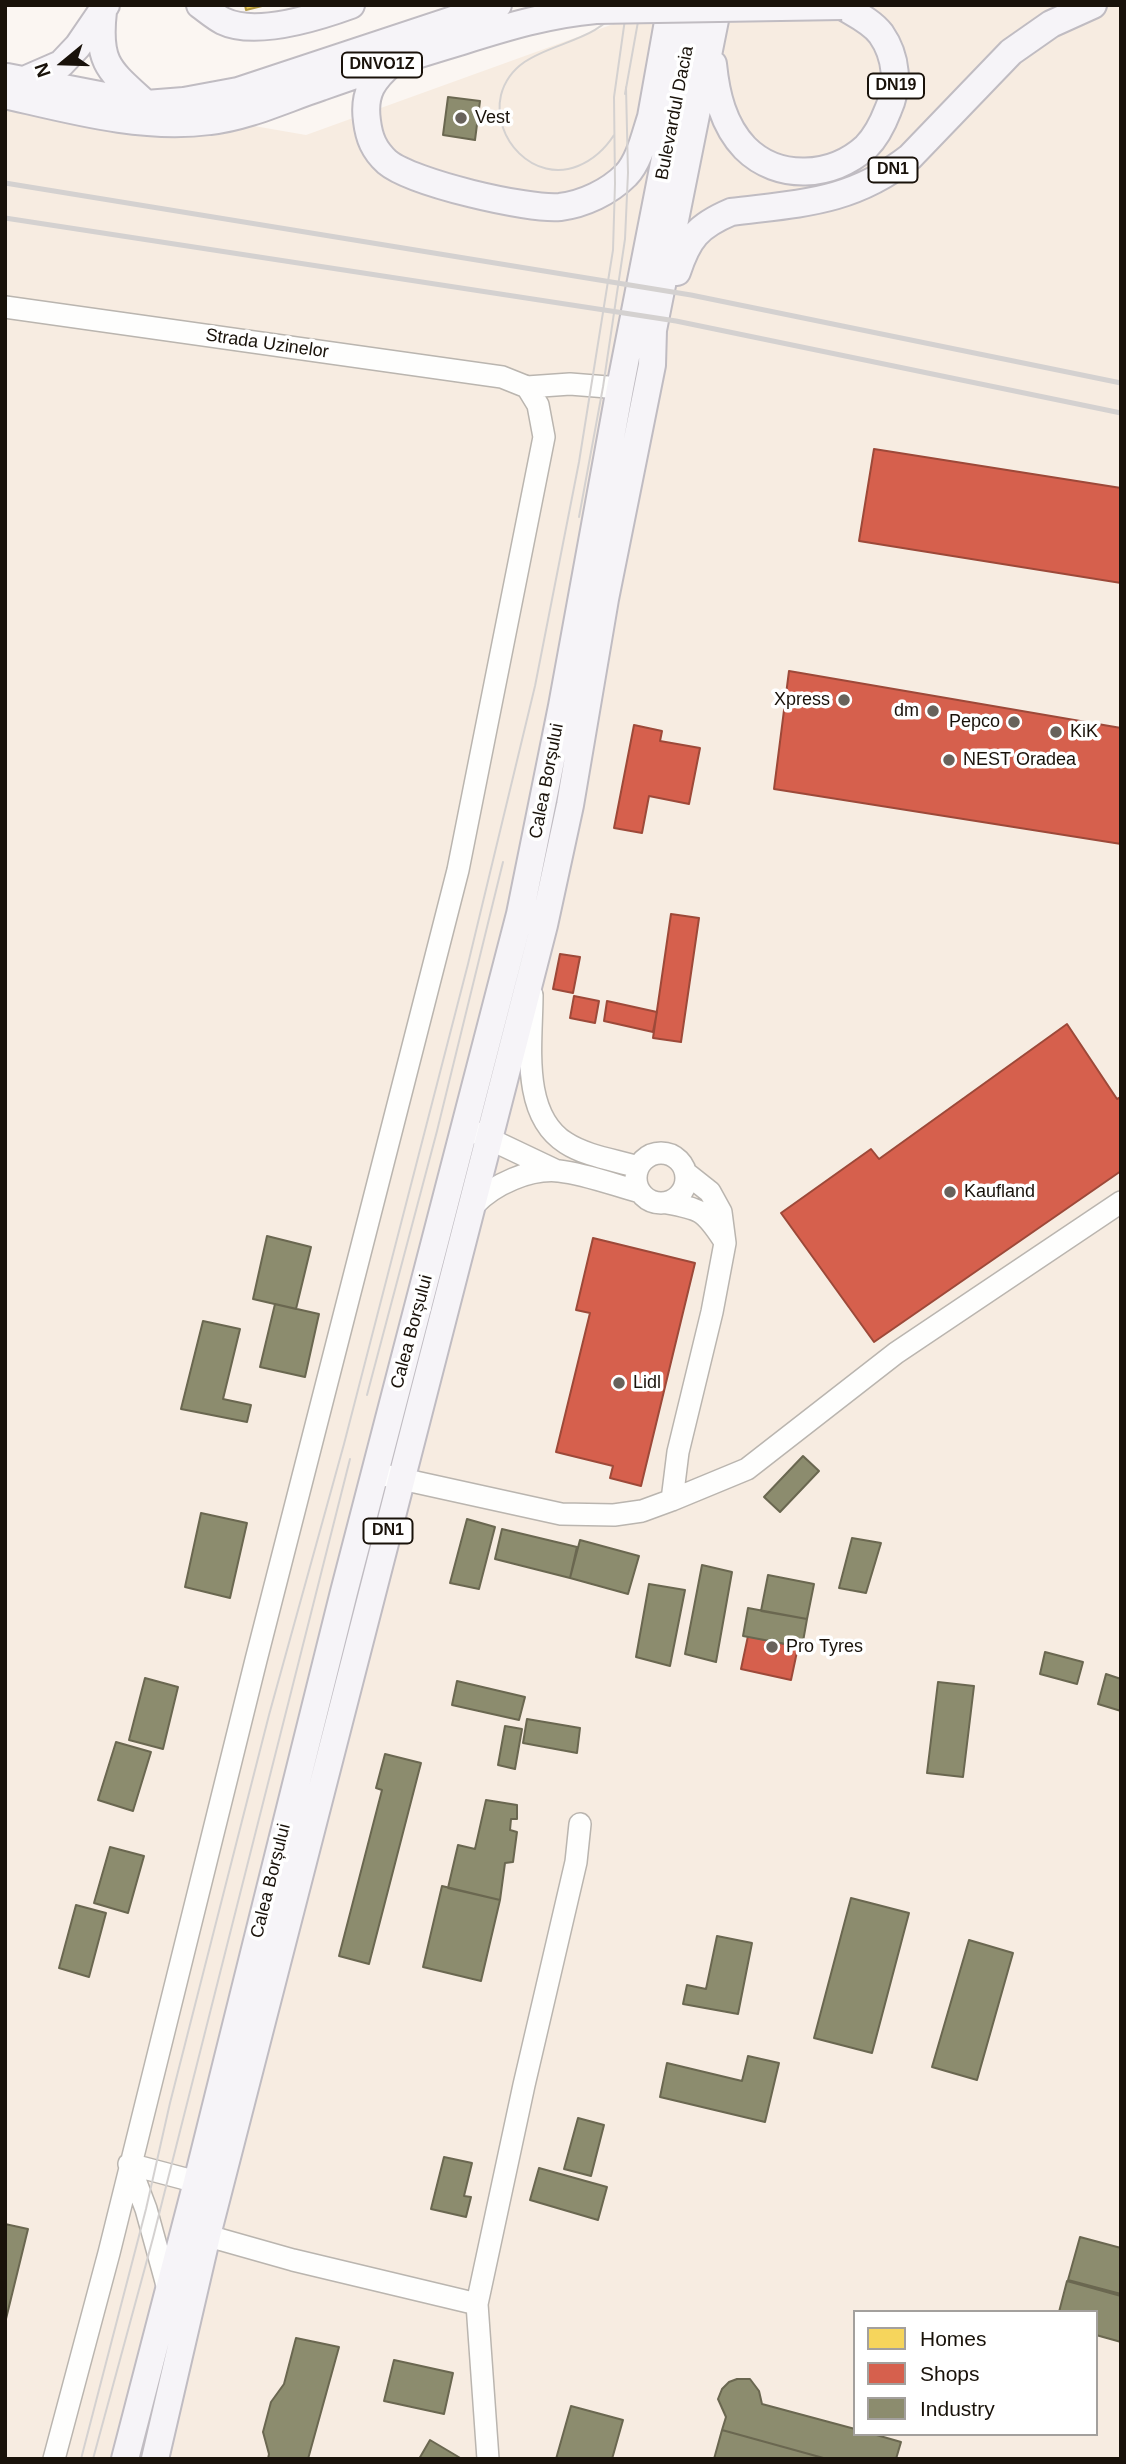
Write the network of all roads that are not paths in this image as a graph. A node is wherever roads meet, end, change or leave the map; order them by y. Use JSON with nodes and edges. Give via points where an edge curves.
{"nodes":[{"id":1,"x":200,"y":5,"type":"edge"},
{"id":2,"x":351,"y":5,"type":"edge"},
{"id":3,"x":498,"y":5,"type":"edge"},
{"id":4,"x":671,"y":5,"type":"edge"},
{"id":5,"x":695,"y":5,"type":"edge"},
{"id":6,"x":718,"y":5,"type":"edge"},
{"id":7,"x":853,"y":5,"type":"edge"},
{"id":8,"x":1093,"y":5,"type":"edge"},
{"id":9,"x":842,"y":6,"type":"edge"},
{"id":10,"x":104,"y":8,"type":"edge"},
{"id":11,"x":710,"y":44,"type":"junction"},
{"id":12,"x":394,"y":61,"type":"junction"},
{"id":13,"x":11,"y":84,"type":"edge"},
{"id":14,"x":146,"y":104,"type":"junction"},
{"id":15,"x":651,"y":117,"type":"junction"},
{"id":16,"x":658,"y":196,"type":"junction"},
{"id":17,"x":669,"y":251,"type":"joint"},
{"id":18,"x":5,"y":307,"type":"edge"},
{"id":19,"x":652,"y":365,"type":"junction"},
{"id":20,"x":527,"y":387,"type":"junction"},
{"id":21,"x":620,"y":388,"type":"junction"},
{"id":22,"x":532,"y":973,"type":"junction"},
{"id":23,"x":478,"y":1133,"type":"junction"},
{"id":24,"x":638,"y":1167,"type":"junction"},
{"id":25,"x":557,"y":1171,"type":"junction"},
{"id":26,"x":686,"y":1173,"type":"junction"},
{"id":27,"x":640,"y":1192,"type":"junction"},
{"id":28,"x":1121,"y":1202,"type":"edge"},
{"id":29,"x":667,"y":1203,"type":"junction"},
{"id":30,"x":474,"y":1205,"type":"junction"},
{"id":31,"x":725,"y":1243,"type":"junction"},
{"id":32,"x":388,"y":1476,"type":"junction"},
{"id":33,"x":672,"y":1500,"type":"junction"},
{"id":34,"x":580,"y":1824,"type":"dead end"},
{"id":35,"x":129,"y":2164,"type":"junction"},
{"id":36,"x":208,"y":2185,"type":"junction"},
{"id":37,"x":195,"y":2232,"type":"junction"},
{"id":38,"x":168,"y":2289,"type":"junction"},
{"id":39,"x":477,"y":2304,"type":"junction"},
{"id":40,"x":54,"y":2459,"type":"edge"},
{"id":41,"x":125,"y":2459,"type":"edge"},
{"id":42,"x":155,"y":2459,"type":"edge"},
{"id":43,"x":488,"y":2459,"type":"edge"}],
"edges":[{"from":1,"to":2,"type":"main road","via":[[224,22],[257,27],[311,20]]},
{"from":3,"to":14,"type":"main road","number":"DNVO1Z","via":[[238,91]]},
{"from":4,"to":15,"type":"main road","name":"Bulevardul Dacia","number":"DN1"},
{"from":5,"to":16,"type":"main road","name":"Bulevardul Dacia","number":"DN1"},
{"from":6,"to":11,"type":"main road","name":"Bulevardul Dacia","number":"DN1"},
{"from":7,"to":9,"type":"main road","number":"DNVO1Z"},
{"from":8,"to":19,"type":"main road","number":"DN1","via":[[1051,24],[1011,52],[910,158],[892,171],[827,199],[732,212],[702,227],[684,249]]},
{"from":9,"to":11,"type":"main road","number":"DN19","via":[[881,34],[895,66],[896,86],[877,133],[866,147],[836,165],[810,173],[761,160],[746,149],[721,109]]},
{"from":9,"to":12,"type":"main road","number":"DNVO1Z","bridge":true,"via":[[561,13]]},
{"from":10,"to":13,"type":"main road","via":[[61,64]]},
{"from":10,"to":14,"type":"main road","via":[[103,56],[112,73]]},
{"from":11,"to":17,"type":"main road","name":"Bulevardul Dacia","number":"DN1"},
{"from":12,"to":13,"type":"main road","number":"DNVO1Z","via":[[211,121],[115,118]]},
{"from":12,"to":15,"type":"main road","via":[[377,76],[369,92],[365,108],[371,145],[388,163],[413,177],[529,207],[582,202],[615,184],[628,173]]},
{"from":13,"to":14,"type":"main road","number":"DNVO1Z"},
{"from":15,"to":16,"type":"main road","name":"Bulevardul Dacia","number":"DN1"},
{"from":16,"to":21,"type":"main road","name":"Calea Borșului","number":"DN1"},
{"from":17,"to":19,"type":"main road","name":"Calea Borșului","number":"DN1","via":[[653,330]]},
{"from":18,"to":20,"type":"street","name":"Strada Uzinelor","via":[[502,377]]},
{"from":19,"to":22,"type":"main road","name":"Calea Borșului","number":"DN1","via":[[570,806]]},
{"from":20,"to":21,"type":"street"},
{"from":20,"to":35,"type":"street","via":[[538,405],[544,437],[458,870]]},
{"from":21,"to":23,"type":"main road","name":"Calea Borșului","number":"DN1"},
{"from":22,"to":23,"type":"main road","name":"Calea Borșului","number":"DN1"},
{"from":22,"to":24,"type":"street","via":[[533,1093],[539,1114],[565,1142]]},
{"from":23,"to":25,"type":"street"},
{"from":23,"to":30,"type":"main road","name":"Calea Borșului","number":"DN1"},
{"from":23,"to":32,"type":"main road","name":"Calea Borșului","number":"DN1"},
{"from":24,"to":26,"type":"street","via":[[650,1155],[665,1153],[677,1158]]},
{"from":24,"to":27,"type":"street"},
{"from":25,"to":27,"type":"street"},
{"from":25,"to":30,"type":"street","via":[[501,1184]]},
{"from":26,"to":29,"type":"street","via":[[681,1194]]},
{"from":26,"to":31,"type":"street","via":[[710,1192],[721,1212]]},
{"from":27,"to":29,"type":"street","via":[[651,1202]]},
{"from":28,"to":33,"type":"street","via":[[896,1353],[747,1469]]},
{"from":29,"to":31,"type":"street","via":[[697,1209],[711,1220]]},
{"from":30,"to":32,"type":"main road","name":"Calea Borșului","number":"DN1"},
{"from":31,"to":33,"type":"street","via":[[678,1452]]},
{"from":32,"to":33,"type":"street","via":[[561,1514],[614,1515]]},
{"from":32,"to":36,"type":"main road","name":"Calea Borșului","number":"DN1"},
{"from":34,"to":39,"type":"street","via":[[576,1862]]},
{"from":35,"to":36,"type":"street"},
{"from":35,"to":38,"type":"street"},
{"from":35,"to":40,"type":"street"},
{"from":36,"to":37,"type":"main road","name":"Calea Borșului","number":"DN1"},
{"from":37,"to":38,"type":"main road","name":"Calea Borșului","number":"DN1"},
{"from":37,"to":39,"type":"street"},
{"from":37,"to":42,"type":"main road","name":"Calea Borșului","number":"DN1"},
{"from":38,"to":41,"type":"main road","name":"Calea Borșului","number":"DN1"},
{"from":39,"to":43,"type":"street"}]}
